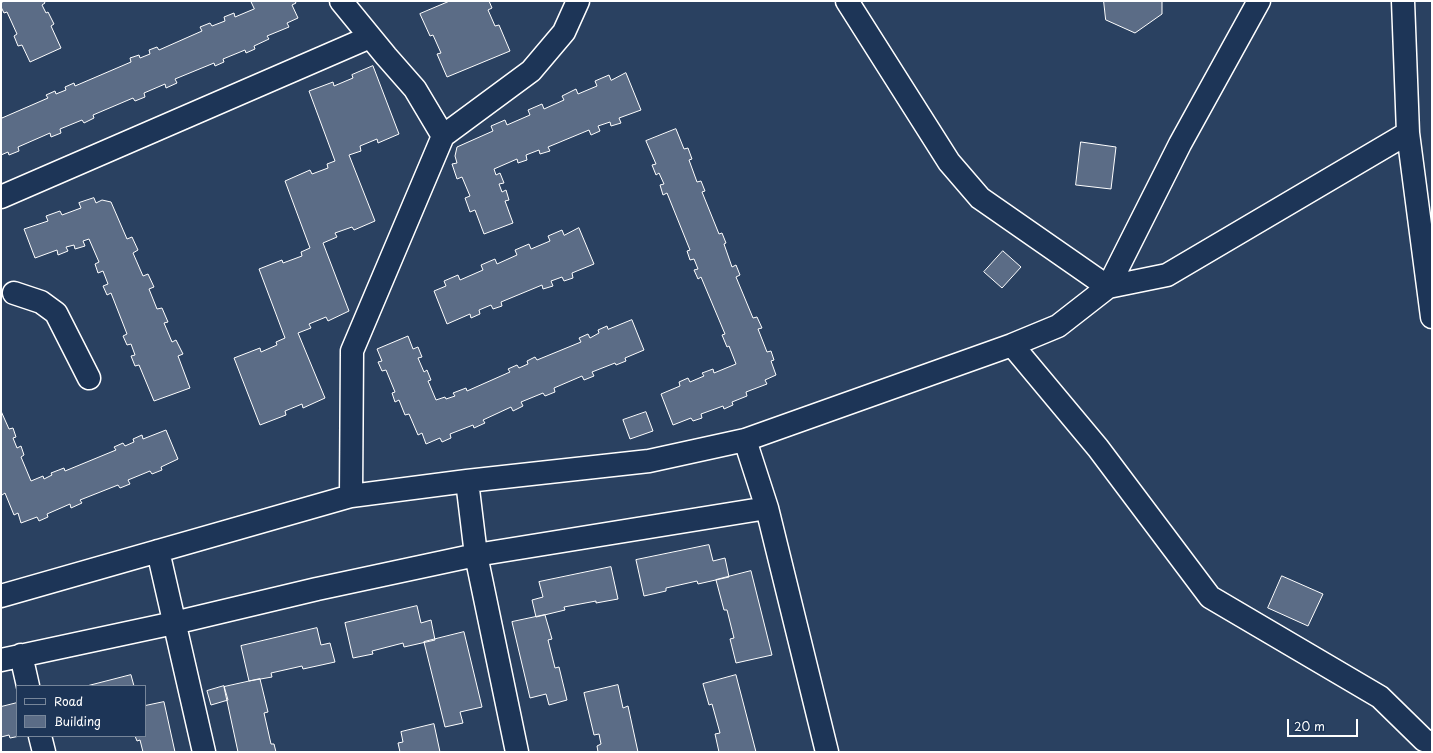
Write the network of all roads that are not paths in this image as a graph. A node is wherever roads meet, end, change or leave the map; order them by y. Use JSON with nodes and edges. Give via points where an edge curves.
{"nodes":[{"id":1,"x":340,"y":1,"type":"edge"},
{"id":2,"x":578,"y":1,"type":"edge"},
{"id":3,"x":847,"y":1,"type":"edge"},
{"id":4,"x":1259,"y":1,"type":"edge"},
{"id":5,"x":1403,"y":1,"type":"edge"},
{"id":6,"x":370,"y":37,"type":"junction"},
{"id":7,"x":1408,"y":134,"type":"junction"},
{"id":8,"x":443,"y":136,"type":"junction"},
{"id":9,"x":1,"y":197,"type":"edge"},
{"id":10,"x":1108,"y":287,"type":"junction"},
{"id":11,"x":14,"y":293,"type":"dead end"},
{"id":12,"x":1432,"y":317,"type":"edge"},
{"id":13,"x":1012,"y":346,"type":"junction"},
{"id":14,"x":88,"y":378,"type":"dead end"},
{"id":15,"x":745,"y":440,"type":"junction"},
{"id":16,"x":467,"y":481,"type":"junction"},
{"id":17,"x":350,"y":496,"type":"junction"},
{"id":18,"x":767,"y":508,"type":"junction"},
{"id":19,"x":158,"y":551,"type":"junction"},
{"id":20,"x":476,"y":555,"type":"junction"},
{"id":21,"x":1,"y":596,"type":"edge"},
{"id":22,"x":174,"y":623,"type":"junction"},
{"id":23,"x":11,"y":657,"type":"edge"},
{"id":24,"x":27,"y":685,"type":"edge"},
{"id":25,"x":40,"y":737,"type":"edge"},
{"id":26,"x":1432,"y":743,"type":"edge"},
{"id":27,"x":44,"y":752,"type":"edge"},
{"id":28,"x":204,"y":752,"type":"edge"},
{"id":29,"x":517,"y":752,"type":"edge"},
{"id":30,"x":827,"y":752,"type":"edge"}],
"edges":[{"from":1,"to":6,"type":"street"},
{"from":2,"to":8,"type":"street","via":[[564,32],[531,71]]},
{"from":3,"to":10,"type":"street","via":[[949,162],[980,198]]},
{"from":4,"to":10,"type":"street","via":[[1180,144]]},
{"from":5,"to":7,"type":"street"},
{"from":6,"to":8,"type":"street","via":[[416,89]]},
{"from":6,"to":9,"type":"street"},
{"from":7,"to":10,"type":"street","via":[[1167,275]]},
{"from":7,"to":12,"type":"street"},
{"from":8,"to":17,"type":"street","via":[[352,352]]},
{"from":10,"to":13,"type":"street","via":[[1058,326]]},
{"from":11,"to":14,"type":"street","via":[[41,302],[56,313]]},
{"from":13,"to":15,"type":"street"},
{"from":13,"to":26,"type":"street","via":[[1098,448],[1210,596],[1380,696],[1424,740]]},
{"from":15,"to":16,"type":"street","via":[[649,461]]},
{"from":15,"to":18,"type":"street"},
{"from":16,"to":17,"type":"street"},
{"from":16,"to":20,"type":"street"},
{"from":17,"to":19,"type":"street"},
{"from":18,"to":20,"type":"street"},
{"from":18,"to":30,"type":"street"},
{"from":19,"to":21,"type":"street"},
{"from":19,"to":22,"type":"street"},
{"from":20,"to":22,"type":"street"},
{"from":20,"to":29,"type":"street"},
{"from":22,"to":23,"type":"street"},
{"from":22,"to":28,"type":"street"},
{"from":23,"to":24,"type":"street"},
{"from":25,"to":27,"type":"street"}]}
